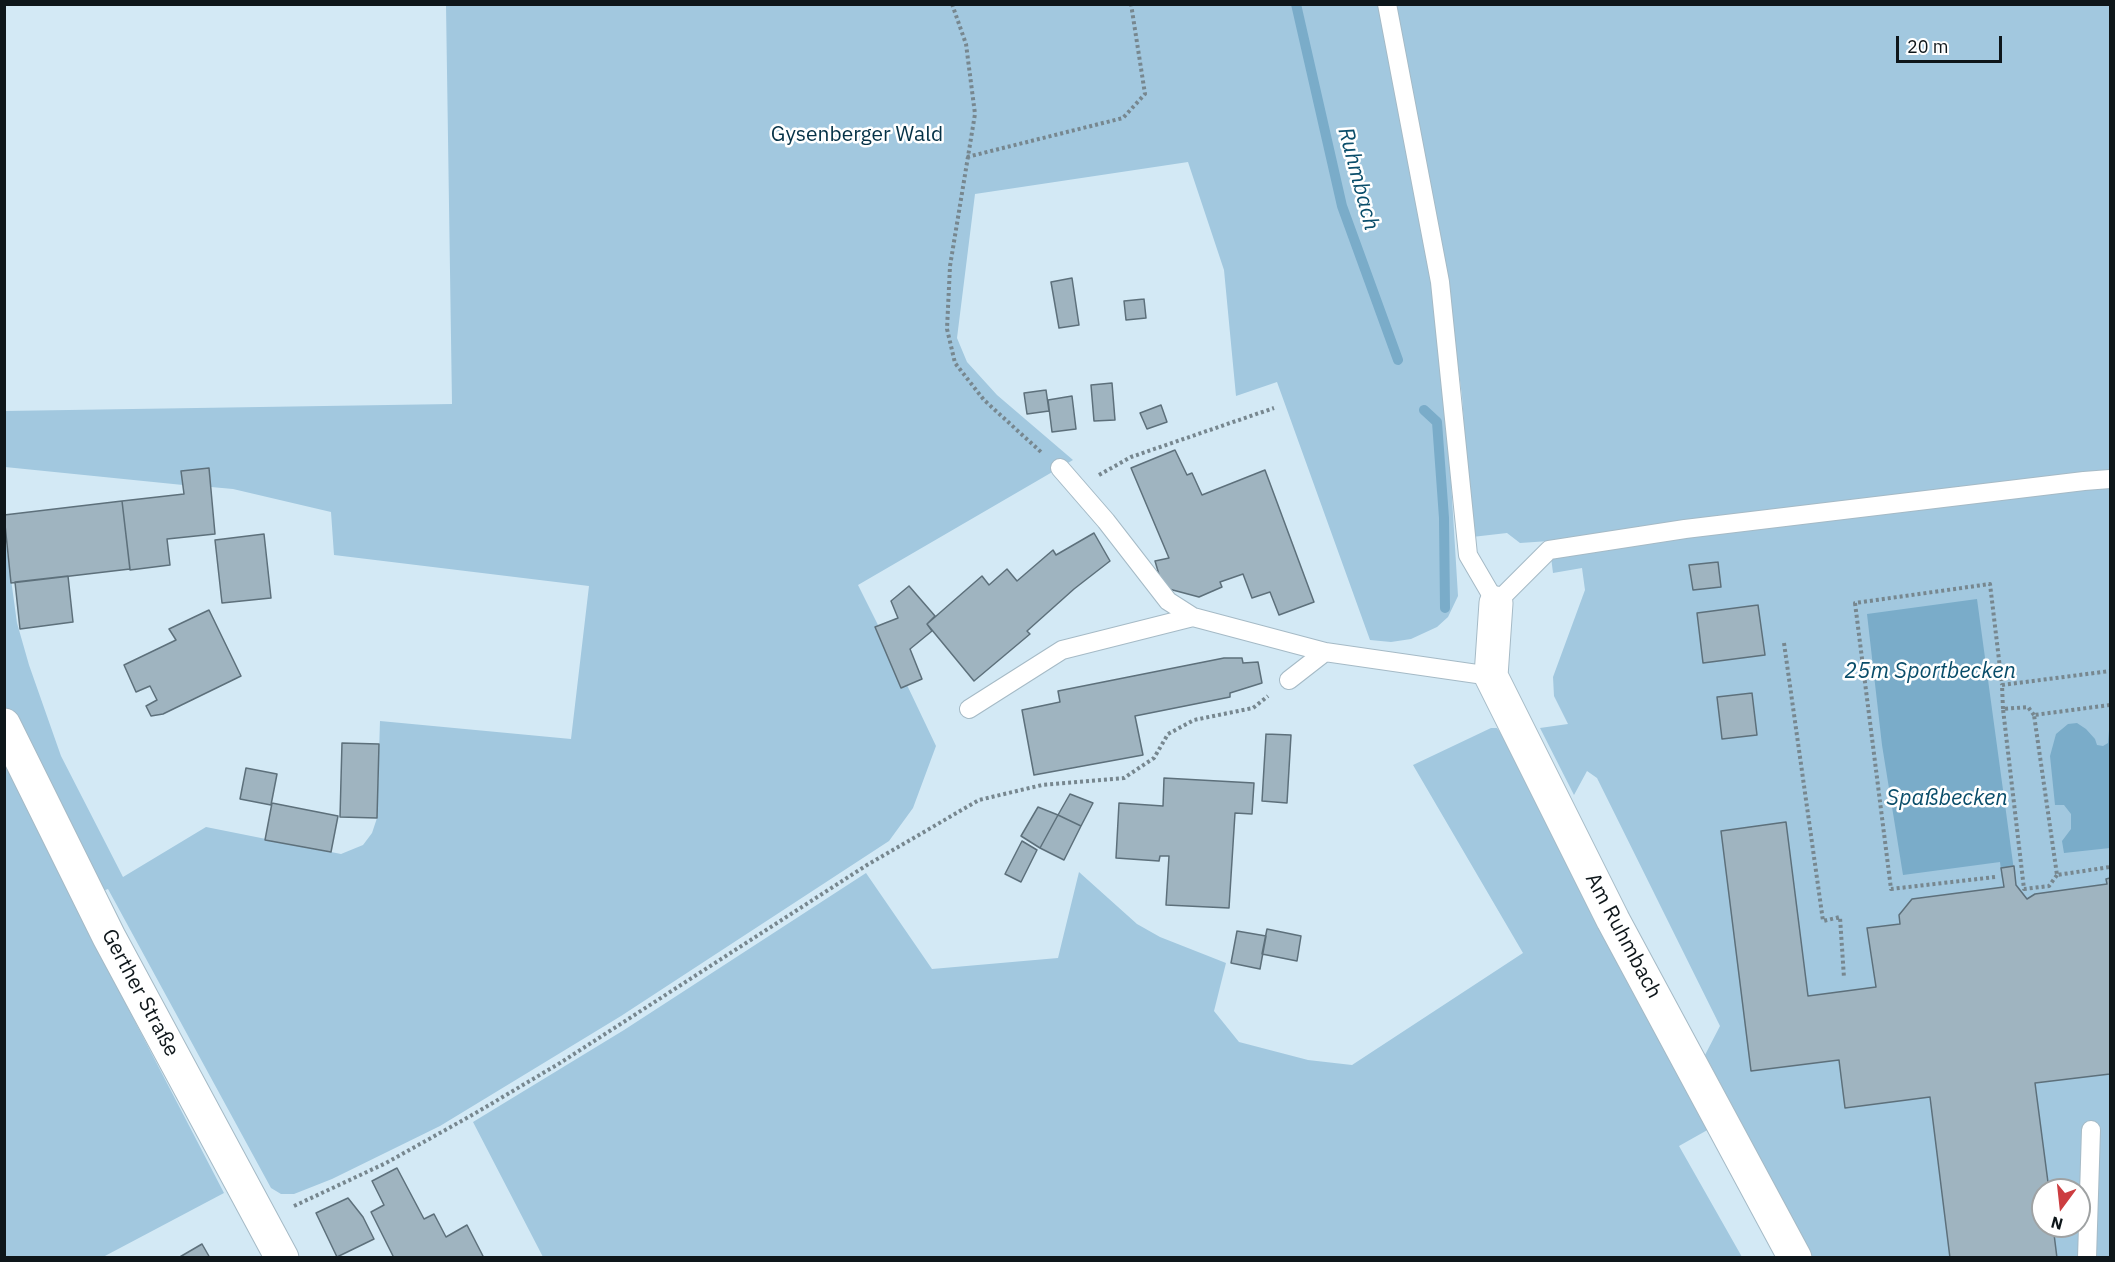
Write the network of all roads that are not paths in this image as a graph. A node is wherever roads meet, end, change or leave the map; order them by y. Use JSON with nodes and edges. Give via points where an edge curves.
{"nodes":[{"id":1,"x":1387,"y":4,"type":"edge"},
{"id":2,"x":1060,"y":468,"type":"dead end"},
{"id":3,"x":2110,"y":479,"type":"edge"},
{"id":4,"x":1496,"y":603,"type":"junction"},
{"id":5,"x":1193,"y":617,"type":"junction"},
{"id":6,"x":1325,"y":652,"type":"junction"},
{"id":7,"x":1491,"y":676,"type":"junction"},
{"id":8,"x":1289,"y":680,"type":"road end"},
{"id":9,"x":969,"y":709,"type":"dead end"},
{"id":10,"x":4,"y":725,"type":"edge"},
{"id":11,"x":2091,"y":1130,"type":"dead end"},
{"id":12,"x":282,"y":1257,"type":"edge"},
{"id":13,"x":1795,"y":1257,"type":"edge"},
{"id":14,"x":2087,"y":1257,"type":"edge"}],
"edges":[{"from":1,"to":4,"type":"lane","via":[[1440,282],[1468,555]]},
{"from":2,"to":5,"type":"lane","via":[[1168,601]]},
{"from":3,"to":4,"type":"lane","via":[[1685,529],[1549,550]]},
{"from":4,"to":7,"type":"street"},
{"from":5,"to":6,"type":"lane"},
{"from":5,"to":9,"type":"lane","via":[[1062,650]]},
{"from":6,"to":7,"type":"lane"},
{"from":6,"to":8,"type":"lane"},
{"from":7,"to":13,"type":"street","name":"Am Ruhmbach","via":[[1612,920]]},
{"from":10,"to":12,"type":"street","name":"Gerther Straße","via":[[109,937]]},
{"from":11,"to":14,"type":"lane"}]}
